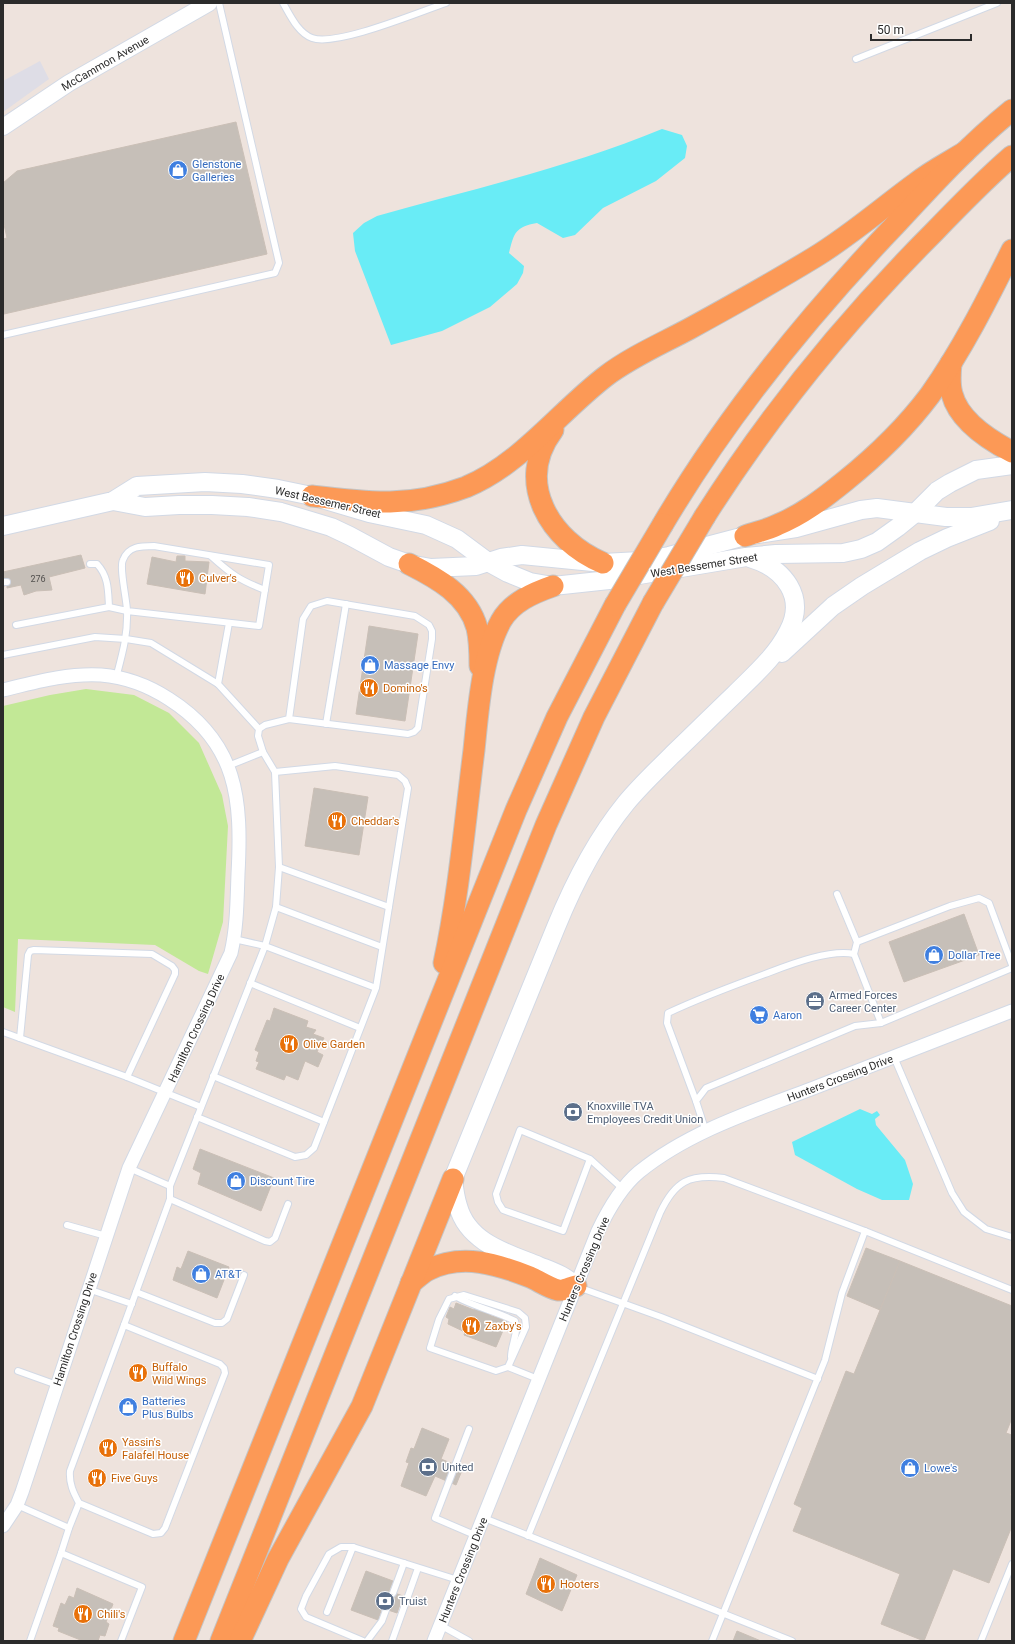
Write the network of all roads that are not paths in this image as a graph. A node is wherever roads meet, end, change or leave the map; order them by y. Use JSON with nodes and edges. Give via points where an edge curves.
{"nodes":[{"id":1,"x":209,"y":3,"type":"edge"},
{"id":2,"x":220,"y":3,"type":"edge"},
{"id":3,"x":283,"y":3,"type":"edge"},
{"id":4,"x":446,"y":3,"type":"edge"},
{"id":5,"x":998,"y":3,"type":"edge"},
{"id":6,"x":856,"y":59,"type":"dead end"},
{"id":7,"x":1012,"y":110,"type":"edge"},
{"id":8,"x":3,"y":127,"type":"edge"},
{"id":9,"x":965,"y":152,"type":"junction"},
{"id":10,"x":1012,"y":156,"type":"edge"},
{"id":11,"x":1012,"y":250,"type":"edge"},
{"id":12,"x":3,"y":335,"type":"edge"},
{"id":13,"x":951,"y":363,"type":"junction"},
{"id":14,"x":574,"y":403,"type":"junction"},
{"id":15,"x":1012,"y":452,"type":"edge"},
{"id":16,"x":1012,"y":465,"type":"edge"},
{"id":17,"x":312,"y":496,"type":"junction"},
{"id":18,"x":113,"y":501,"type":"junction"},
{"id":19,"x":1012,"y":511,"type":"edge"},
{"id":20,"x":914,"y":514,"type":"junction"},
{"id":21,"x":3,"y":526,"type":"edge"},
{"id":22,"x":745,"y":536,"type":"junction"},
{"id":23,"x":210,"y":555,"type":"junction"},
{"id":24,"x":746,"y":557,"type":"junction"},
{"id":25,"x":488,"y":562,"type":"junction"},
{"id":26,"x":603,"y":562,"type":"junction"},
{"id":27,"x":90,"y":564,"type":"dead end"},
{"id":28,"x":409,"y":564,"type":"junction"},
{"id":29,"x":553,"y":586,"type":"junction"},
{"id":30,"x":265,"y":590,"type":"junction"},
{"id":31,"x":346,"y":604,"type":"junction"},
{"id":32,"x":109,"y":608,"type":"junction"},
{"id":33,"x":127,"y":611,"type":"junction"},
{"id":34,"x":229,"y":624,"type":"junction"},
{"id":35,"x":16,"y":625,"type":"dead end"},
{"id":36,"x":126,"y":640,"type":"junction"},
{"id":37,"x":3,"y":656,"type":"edge"},
{"id":38,"x":764,"y":666,"type":"junction"},
{"id":39,"x":116,"y":678,"type":"junction"},
{"id":40,"x":218,"y":684,"type":"junction"},
{"id":41,"x":482,"y":684,"type":"junction"},
{"id":42,"x":3,"y":690,"type":"edge"},
{"id":43,"x":289,"y":719,"type":"junction"},
{"id":44,"x":326,"y":724,"type":"junction"},
{"id":45,"x":259,"y":729,"type":"junction"},
{"id":46,"x":263,"y":752,"type":"junction"},
{"id":47,"x":228,"y":766,"type":"junction"},
{"id":48,"x":275,"y":772,"type":"junction"},
{"id":49,"x":279,"y":867,"type":"junction"},
{"id":50,"x":837,"y":894,"type":"dead end"},
{"id":51,"x":276,"y":907,"type":"junction"},
{"id":52,"x":389,"y":907,"type":"junction"},
{"id":53,"x":234,"y":939,"type":"junction"},
{"id":54,"x":857,"y":942,"type":"junction"},
{"id":55,"x":265,"y":946,"type":"junction"},
{"id":56,"x":382,"y":947,"type":"junction"},
{"id":57,"x":854,"y":954,"type":"junction"},
{"id":58,"x":1012,"y":965,"type":"edge"},
{"id":59,"x":1012,"y":968,"type":"edge"},
{"id":60,"x":250,"y":983,"type":"junction"},
{"id":61,"x":376,"y":988,"type":"junction"},
{"id":62,"x":1012,"y":1011,"type":"edge"},
{"id":63,"x":432,"y":1020,"type":"junction"},
{"id":64,"x":881,"y":1023,"type":"junction"},
{"id":65,"x":360,"y":1028,"type":"junction"},
{"id":66,"x":3,"y":1032,"type":"edge"},
{"id":67,"x":20,"y":1038,"type":"junction"},
{"id":68,"x":894,"y":1057,"type":"junction"},
{"id":69,"x":213,"y":1076,"type":"junction"},
{"id":70,"x":127,"y":1077,"type":"junction"},
{"id":71,"x":165,"y":1094,"type":"junction"},
{"id":72,"x":696,"y":1101,"type":"junction"},
{"id":73,"x":201,"y":1107,"type":"junction"},
{"id":74,"x":197,"y":1117,"type":"junction"},
{"id":75,"x":324,"y":1122,"type":"junction"},
{"id":76,"x":706,"y":1132,"type":"junction"},
{"id":77,"x":590,"y":1159,"type":"junction"},
{"id":78,"x":129,"y":1168,"type":"junction"},
{"id":79,"x":453,"y":1179,"type":"junction"},
{"id":80,"x":170,"y":1186,"type":"junction"},
{"id":81,"x":624,"y":1189,"type":"junction"},
{"id":82,"x":170,"y":1199,"type":"junction"},
{"id":83,"x":288,"y":1204,"type":"dead end"},
{"id":84,"x":67,"y":1225,"type":"dead end"},
{"id":85,"x":865,"y":1231,"type":"junction"},
{"id":86,"x":106,"y":1236,"type":"junction"},
{"id":87,"x":1012,"y":1237,"type":"edge"},
{"id":88,"x":244,"y":1275,"type":"dead end"},
{"id":89,"x":411,"y":1283,"type":"junction"},
{"id":90,"x":576,"y":1286,"type":"junction"},
{"id":91,"x":88,"y":1288,"type":"junction"},
{"id":92,"x":1012,"y":1290,"type":"edge"},
{"id":93,"x":136,"y":1292,"type":"junction"},
{"id":94,"x":455,"y":1296,"type":"junction"},
{"id":95,"x":623,"y":1302,"type":"junction"},
{"id":96,"x":132,"y":1304,"type":"junction"},
{"id":97,"x":124,"y":1325,"type":"junction"},
{"id":98,"x":511,"y":1360,"type":"junction"},
{"id":99,"x":508,"y":1367,"type":"junction"},
{"id":100,"x":18,"y":1371,"type":"dead end"},
{"id":101,"x":538,"y":1379,"type":"junction"},
{"id":102,"x":818,"y":1379,"type":"junction"},
{"id":103,"x":57,"y":1385,"type":"junction"},
{"id":104,"x":469,"y":1429,"type":"dead end"},
{"id":105,"x":79,"y":1503,"type":"junction"},
{"id":106,"x":17,"y":1505,"type":"junction"},
{"id":107,"x":484,"y":1518,"type":"junction"},
{"id":108,"x":3,"y":1526,"type":"edge"},
{"id":109,"x":69,"y":1528,"type":"junction"},
{"id":110,"x":476,"y":1536,"type":"junction"},
{"id":111,"x":528,"y":1536,"type":"junction"},
{"id":112,"x":353,"y":1547,"type":"junction"},
{"id":113,"x":61,"y":1554,"type":"junction"},
{"id":114,"x":404,"y":1563,"type":"junction"},
{"id":115,"x":1012,"y":1564,"type":"edge"},
{"id":116,"x":418,"y":1568,"type":"junction"},
{"id":117,"x":458,"y":1580,"type":"junction"},
{"id":118,"x":393,"y":1593,"type":"dead end"},
{"id":119,"x":386,"y":1610,"type":"dead end"},
{"id":120,"x":327,"y":1612,"type":"dead end"},
{"id":121,"x":724,"y":1613,"type":"junction"},
{"id":122,"x":440,"y":1625,"type":"junction"},
{"id":123,"x":30,"y":1641,"type":"edge"},
{"id":124,"x":121,"y":1641,"type":"edge"},
{"id":125,"x":184,"y":1641,"type":"edge"},
{"id":126,"x":221,"y":1641,"type":"edge"},
{"id":127,"x":240,"y":1641,"type":"edge"},
{"id":128,"x":363,"y":1641,"type":"edge"},
{"id":129,"x":367,"y":1641,"type":"edge"},
{"id":130,"x":392,"y":1641,"type":"edge"},
{"id":131,"x":434,"y":1641,"type":"edge"},
{"id":132,"x":469,"y":1641,"type":"edge"},
{"id":133,"x":712,"y":1641,"type":"edge"},
{"id":134,"x":792,"y":1641,"type":"edge"},
{"id":135,"x":981,"y":1641,"type":"edge"}],
"edges":[{"from":1,"to":8,"type":"street","name":"McCammon Avenue","via":[[69,83]]},
{"from":2,"to":12,"type":"lane","via":[[279,263],[275,273]]},
{"from":3,"to":4,"type":"lane","via":[[305,34],[327,40],[351,36]]},
{"from":5,"to":6,"type":"lane"},
{"from":7,"to":9,"type":"highway"},
{"from":9,"to":14,"type":"highway","via":[[918,181],[817,256],[641,354],[607,376]]},
{"from":9,"to":63,"type":"highway","bridge":true,"via":[[849,273],[803,328],[751,393],[686,486],[615,605],[557,717],[516,810]]},
{"from":10,"to":126,"type":"highway","bridge":true,"via":[[906,260],[840,333],[791,393],[742,458],[653,603],[594,717],[543,832]]},
{"from":11,"to":13,"type":"highway","via":[[983,308]]},
{"from":13,"to":15,"type":"highway","via":[[952,395],[961,412],[980,431]]},
{"from":13,"to":22,"type":"highway","via":[[929,396],[861,468],[805,512],[776,526]]},
{"from":14,"to":17,"type":"highway","via":[[506,465],[467,486],[429,498],[403,502],[365,502]]},
{"from":14,"to":26,"type":"highway","via":[[549,436],[540,454],[537,465],[539,496],[546,514],[560,534],[581,551]]},
{"from":16,"to":20,"type":"main road","name":"West Bessemer Street","via":[[976,470],[963,476],[937,491]]},
{"from":17,"to":18,"type":"main road","name":"West Bessemer Street","via":[[242,484],[205,482],[137,486]]},
{"from":17,"to":25,"type":"main road","name":"West Bessemer Street","via":[[426,525],[457,540]]},
{"from":18,"to":21,"type":"main road","name":"West Bessemer Street"},
{"from":18,"to":28,"type":"main road","name":"West Bessemer Street","via":[[145,507],[212,505],[281,512],[331,527],[389,557]]},
{"from":19,"to":20,"type":"main road","name":"West Bessemer Street","via":[[971,517]]},
{"from":19,"to":38,"type":"main road","via":[[933,544],[862,586],[833,606],[787,649]]},
{"from":20,"to":22,"type":"main road","name":"West Bessemer Street","via":[[877,508],[861,510],[796,528]]},
{"from":20,"to":24,"type":"main road","name":"West Bessemer Street","via":[[877,542],[861,549],[843,553]]},
{"from":22,"to":26,"type":"main road","name":"West Bessemer Street","via":[[669,556],[640,561]]},
{"from":23,"to":30,"type":"lane","via":[[230,574]]},
{"from":23,"to":30,"type":"lane","via":[[269,565]]},
{"from":23,"to":33,"type":"lane","via":[[154,546],[137,547],[126,553],[122,561]]},
{"from":24,"to":29,"type":"main road","name":"West Bessemer Street","via":[[609,580]]},
{"from":24,"to":38,"type":"main road","via":[[774,568],[784,577],[793,596],[794,615],[789,631]]},
{"from":25,"to":26,"type":"main road","name":"West Bessemer Street","via":[[522,555]]},
{"from":25,"to":28,"type":"main road","name":"West Bessemer Street","via":[[476,566],[450,568]]},
{"from":25,"to":29,"type":"main road","name":"West Bessemer Street","via":[[530,582]]},
{"from":27,"to":32,"type":"lane","via":[[97,564],[107,580]]},
{"from":28,"to":41,"type":"highway","via":[[448,587],[461,598],[471,613],[477,628]]},
{"from":29,"to":41,"type":"highway","via":[[524,598],[502,620],[493,637]]},
{"from":30,"to":34,"type":"lane","via":[[259,626]]},
{"from":31,"to":43,"type":"lane","via":[[327,601],[311,606],[305,613]]},
{"from":31,"to":44,"type":"lane"},
{"from":31,"to":44,"type":"lane","via":[[415,616],[429,625],[432,639],[418,728],[408,734]]},
{"from":32,"to":33,"type":"lane"},
{"from":32,"to":35,"type":"lane"},
{"from":33,"to":34,"type":"lane"},
{"from":33,"to":36,"type":"lane"},
{"from":34,"to":40,"type":"lane"},
{"from":36,"to":37,"type":"lane","via":[[95,637]]},
{"from":36,"to":39,"type":"lane"},
{"from":36,"to":40,"type":"lane","via":[[151,643]]},
{"from":38,"to":79,"type":"main road","via":[[626,803],[587,860],[573,886]]},
{"from":39,"to":42,"type":"street","name":"Hamilton Crossing Drive","via":[[75,674]]},
{"from":39,"to":47,"type":"street","name":"Hamilton Crossing Drive","via":[[144,685],[194,717],[219,748]]},
{"from":40,"to":45,"type":"lane"},
{"from":41,"to":63,"type":"highway","via":[[455,905]]},
{"from":43,"to":44,"type":"lane"},
{"from":43,"to":45,"type":"lane"},
{"from":45,"to":46,"type":"lane","via":[[258,736]]},
{"from":46,"to":47,"type":"lane"},
{"from":46,"to":48,"type":"lane"},
{"from":47,"to":53,"type":"street","name":"Hamilton Crossing Drive","via":[[236,794],[240,840]]},
{"from":48,"to":49,"type":"lane"},
{"from":48,"to":52,"type":"lane","via":[[335,766],[398,775],[405,781],[408,788]]},
{"from":49,"to":51,"type":"lane"},
{"from":49,"to":52,"type":"lane"},
{"from":50,"to":54,"type":"lane"},
{"from":51,"to":55,"type":"lane"},
{"from":51,"to":56,"type":"lane"},
{"from":52,"to":56,"type":"lane"},
{"from":53,"to":55,"type":"lane"},
{"from":53,"to":71,"type":"street","name":"Hamilton Crossing Drive","via":[[231,953],[216,987]]},
{"from":54,"to":57,"type":"lane"},
{"from":54,"to":58,"type":"lane","via":[[950,906],[978,898],[989,903]]},
{"from":55,"to":60,"type":"lane"},
{"from":55,"to":61,"type":"lane"},
{"from":56,"to":61,"type":"lane"},
{"from":57,"to":64,"type":"lane"},
{"from":57,"to":72,"type":"lane","via":[[844,952],[796,962],[712,993],[668,1013],[667,1023]]},
{"from":59,"to":64,"type":"lane"},
{"from":60,"to":65,"type":"lane"},
{"from":60,"to":69,"type":"lane"},
{"from":61,"to":65,"type":"lane"},
{"from":62,"to":68,"type":"street","name":"Hunters Crossing Drive"},
{"from":63,"to":125,"type":"highway"},
{"from":64,"to":72,"type":"lane","via":[[855,1026],[706,1088]]},
{"from":65,"to":75,"type":"lane"},
{"from":66,"to":67,"type":"lane"},
{"from":67,"to":70,"type":"lane"},
{"from":67,"to":70,"type":"lane","via":[[30,951],[152,954],[172,966],[175,974]]},
{"from":68,"to":76,"type":"street","name":"Hunters Crossing Drive"},
{"from":68,"to":87,"type":"lane","via":[[952,1193],[964,1212],[986,1230]]},
{"from":69,"to":73,"type":"lane"},
{"from":69,"to":75,"type":"lane"},
{"from":70,"to":71,"type":"lane"},
{"from":71,"to":73,"type":"lane"},
{"from":71,"to":78,"type":"street","name":"Hamilton Crossing Drive"},
{"from":72,"to":76,"type":"lane"},
{"from":73,"to":74,"type":"lane"},
{"from":74,"to":75,"type":"lane","via":[[295,1157],[306,1155],[314,1148]]},
{"from":74,"to":80,"type":"lane"},
{"from":76,"to":81,"type":"street","name":"Hunters Crossing Drive","via":[[657,1159],[638,1173]]},
{"from":77,"to":77,"type":"lane","via":[[520,1130],[496,1194],[498,1202],[503,1210],[563,1231]]},
{"from":77,"to":81,"type":"lane"},
{"from":78,"to":80,"type":"lane"},
{"from":78,"to":86,"type":"street","name":"Hamilton Crossing Drive"},
{"from":79,"to":89,"type":"highway"},
{"from":79,"to":90,"type":"main road","via":[[458,1206],[473,1233],[503,1253],[565,1276]]},
{"from":80,"to":82,"type":"lane"},
{"from":81,"to":90,"type":"street","name":"Hunters Crossing Drive","via":[[609,1209],[598,1231]]},
{"from":82,"to":83,"type":"lane","via":[[270,1242],[275,1238]]},
{"from":82,"to":93,"type":"lane"},
{"from":84,"to":86,"type":"lane"},
{"from":85,"to":92,"type":"lane"},
{"from":85,"to":95,"type":"lane","via":[[724,1178],[707,1176],[690,1179],[679,1185],[667,1197]]},
{"from":85,"to":102,"type":"lane","via":[[842,1293]]},
{"from":86,"to":91,"type":"street","name":"Hamilton Crossing Drive"},
{"from":88,"to":93,"type":"lane","via":[[227,1319],[222,1323],[215,1323]]},
{"from":89,"to":90,"type":"highway","via":[[442,1264],[467,1261],[506,1268],[559,1290]]},
{"from":89,"to":127,"type":"highway","via":[[362,1406],[278,1559]]},
{"from":90,"to":95,"type":"lane"},
{"from":90,"to":101,"type":"street","name":"Hunters Crossing Drive"},
{"from":91,"to":96,"type":"lane"},
{"from":91,"to":103,"type":"street","name":"Hamilton Crossing Drive"},
{"from":93,"to":96,"type":"lane"},
{"from":94,"to":98,"type":"lane","via":[[515,1321],[517,1328],[511,1349]]},
{"from":94,"to":98,"type":"lane","via":[[464,1295],[518,1312],[525,1318],[526,1327]]},
{"from":94,"to":99,"type":"lane","via":[[449,1299],[439,1319],[430,1348],[496,1371]]},
{"from":95,"to":102,"type":"lane"},
{"from":95,"to":111,"type":"lane"},
{"from":96,"to":97,"type":"lane"},
{"from":97,"to":105,"type":"lane","via":[[70,1471],[72,1490]]},
{"from":97,"to":105,"type":"lane","via":[[220,1364],[226,1374],[161,1533],[153,1534]]},
{"from":98,"to":99,"type":"lane"},
{"from":99,"to":101,"type":"lane"},
{"from":100,"to":103,"type":"lane"},
{"from":101,"to":107,"type":"street","name":"Hunters Crossing Drive"},
{"from":102,"to":121,"type":"lane"},
{"from":103,"to":106,"type":"street","name":"Hamilton Crossing Drive"},
{"from":104,"to":110,"type":"lane","via":[[435,1518]]},
{"from":105,"to":109,"type":"lane"},
{"from":106,"to":108,"type":"street","name":"Hamilton Crossing Drive"},
{"from":106,"to":109,"type":"lane"},
{"from":107,"to":110,"type":"street","name":"Hunters Crossing Drive"},
{"from":107,"to":111,"type":"lane"},
{"from":109,"to":113,"type":"lane"},
{"from":110,"to":117,"type":"street","name":"Hunters Crossing Drive"},
{"from":111,"to":121,"type":"lane"},
{"from":112,"to":114,"type":"lane"},
{"from":112,"to":120,"type":"lane"},
{"from":112,"to":128,"type":"lane","via":[[341,1546],[329,1554],[301,1609],[306,1618]]},
{"from":113,"to":123,"type":"lane"},
{"from":113,"to":124,"type":"lane","via":[[142,1587]]},
{"from":114,"to":116,"type":"lane"},
{"from":114,"to":118,"type":"lane"},
{"from":115,"to":135,"type":"lane"},
{"from":116,"to":117,"type":"lane"},
{"from":116,"to":130,"type":"lane"},
{"from":117,"to":122,"type":"street","name":"Hunters Crossing Drive"},
{"from":119,"to":129,"type":"lane","via":[[382,1621]]},
{"from":121,"to":133,"type":"lane"},
{"from":121,"to":134,"type":"lane"},
{"from":122,"to":131,"type":"street","name":"Hunters Crossing Drive"},
{"from":122,"to":132,"type":"lane"}]}
